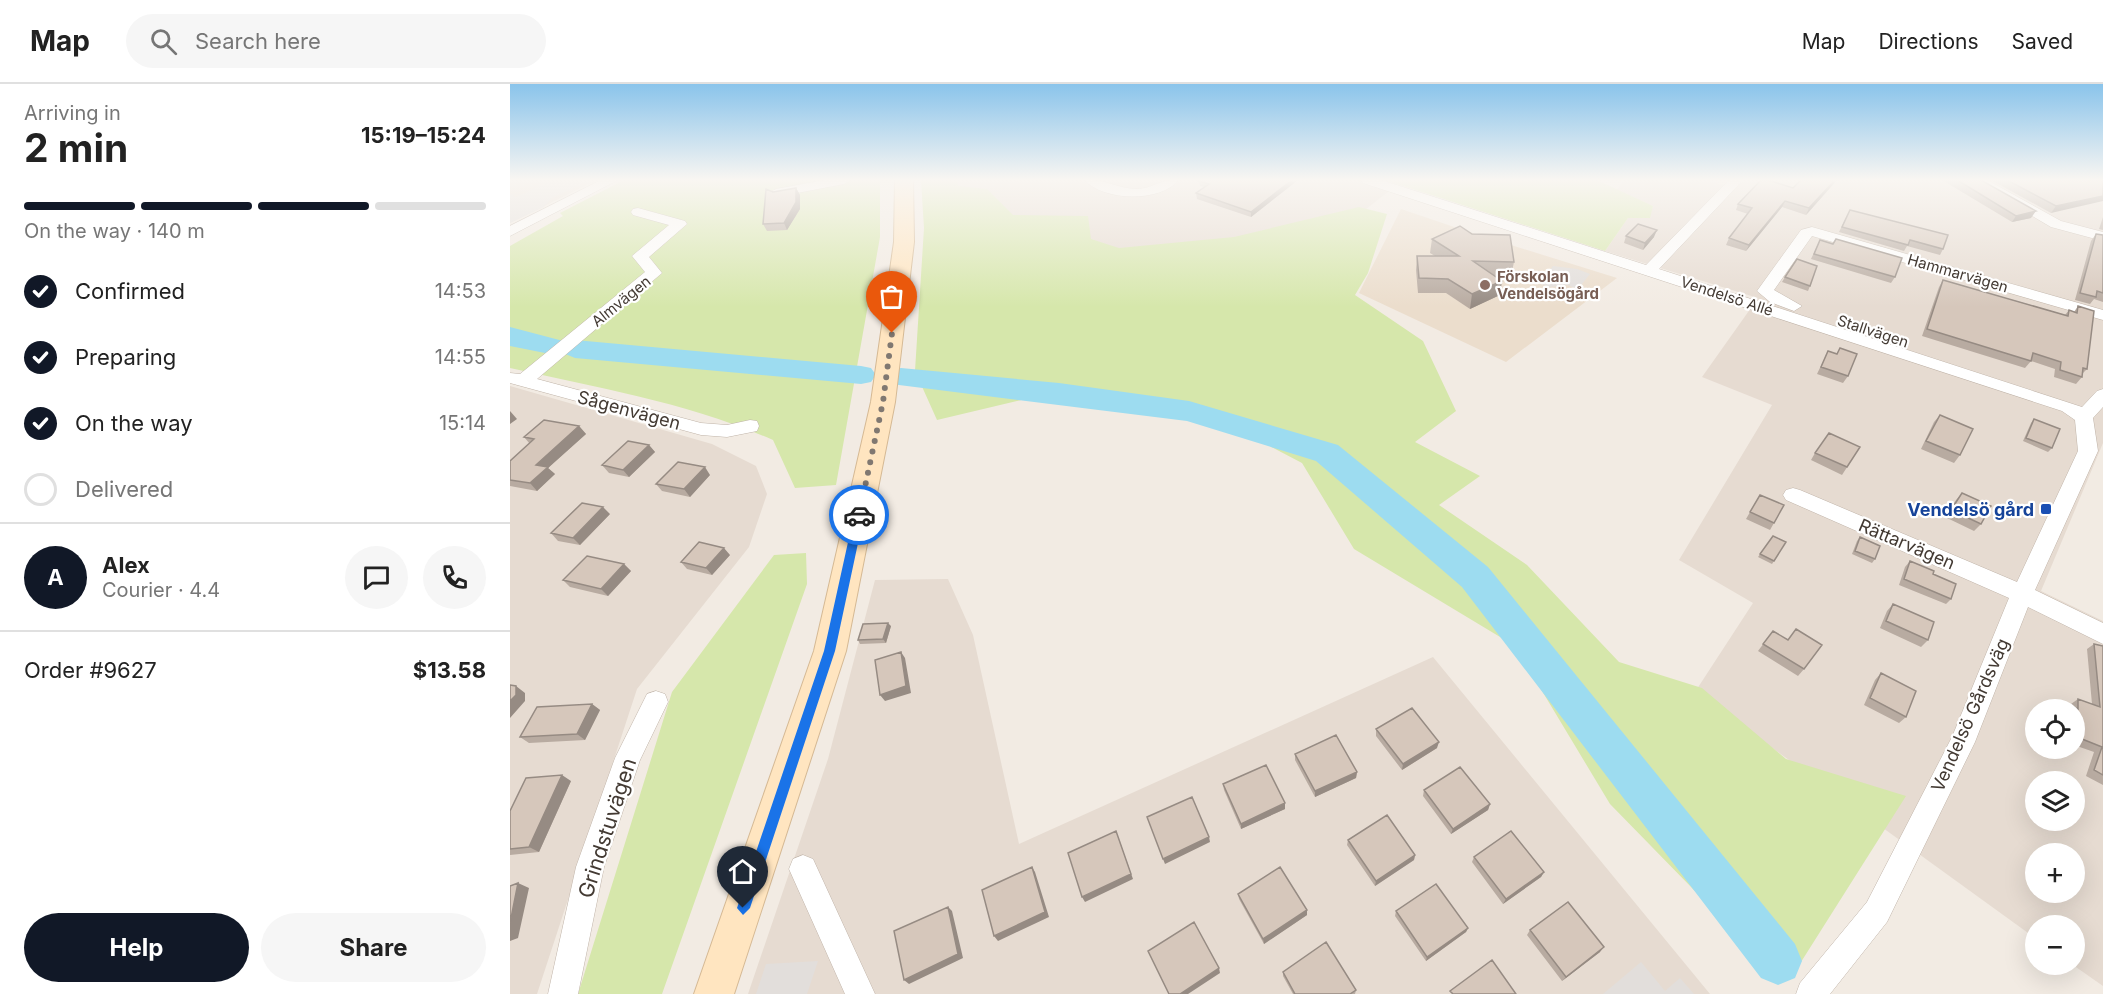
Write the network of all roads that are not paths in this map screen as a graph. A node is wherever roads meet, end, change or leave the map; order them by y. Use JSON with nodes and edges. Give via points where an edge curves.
{"nodes":[{"id":1,"x":529,"y":222,"type":"edge"},
{"id":2,"x":675,"y":222,"type":"edge"},
{"id":3,"x":904,"y":222,"type":"edge"},
{"id":4,"x":1501,"y":222,"type":"edge"},
{"id":5,"x":1695,"y":222,"type":"edge"},
{"id":6,"x":2053,"y":222,"type":"edge"},
{"id":7,"x":1812,"y":231,"type":"joint"},
{"id":8,"x":510,"y":232,"type":"edge"},
{"id":9,"x":2103,"y":237,"type":"edge"},
{"id":10,"x":1650,"y":270,"type":"junction"},
{"id":11,"x":2103,"y":315,"type":"edge"},
{"id":12,"x":517,"y":379,"type":"edge"},
{"id":13,"x":2103,"y":395,"type":"edge"},
{"id":14,"x":2076,"y":412,"type":"junction"},
{"id":15,"x":750,"y":426,"type":"dead end"},
{"id":16,"x":1792,"y":495,"type":"dead end"},
{"id":17,"x":2022,"y":594,"type":"junction"},
{"id":18,"x":2103,"y":634,"type":"edge"},
{"id":19,"x":656,"y":702,"type":"dead end"},
{"id":20,"x":804,"y":869,"type":"dead end"},
{"id":21,"x":563,"y":994,"type":"edge"},
{"id":22,"x":714,"y":994,"type":"edge"},
{"id":23,"x":860,"y":994,"type":"edge"},
{"id":24,"x":1811,"y":994,"type":"edge"}],
"edges":[{"from":1,"to":8,"type":"street"},
{"from":2,"to":12,"type":"street","name":"Almvägen","via":[[680,224],[640,256],[654,273]]},
{"from":3,"to":22,"type":"main road","via":[[883,402],[830,651]]},
{"from":4,"to":10,"type":"street","name":"Vendelsö Allé"},
{"from":5,"to":10,"type":"street"},
{"from":6,"to":9,"type":"street"},
{"from":7,"to":11,"type":"street","name":"Hammarvägen"},
{"from":7,"to":14,"type":"street","name":"Stallvägen","via":[[1806,233],[1764,291],[1776,299],[2051,387]]},
{"from":10,"to":14,"type":"street","name":"Vendelsö Allé"},
{"from":12,"to":15,"type":"street","name":"Sågenvägen","via":[[701,429],[727,431]]},
{"from":13,"to":14,"type":"street"},
{"from":14,"to":17,"type":"street","name":"Vendelsö Gårdsväg","via":[[2088,451]]},
{"from":16,"to":17,"type":"street","name":"Rättarvägen"},
{"from":17,"to":18,"type":"street","name":"Rättarvägen"},
{"from":17,"to":24,"type":"street","name":"Vendelsö Gårdsväg","via":[[1962,742],[1877,912]]},
{"from":19,"to":21,"type":"street","name":"Grindstuvägen","via":[[628,758],[590,867]]},
{"from":20,"to":23,"type":"street"}]}
